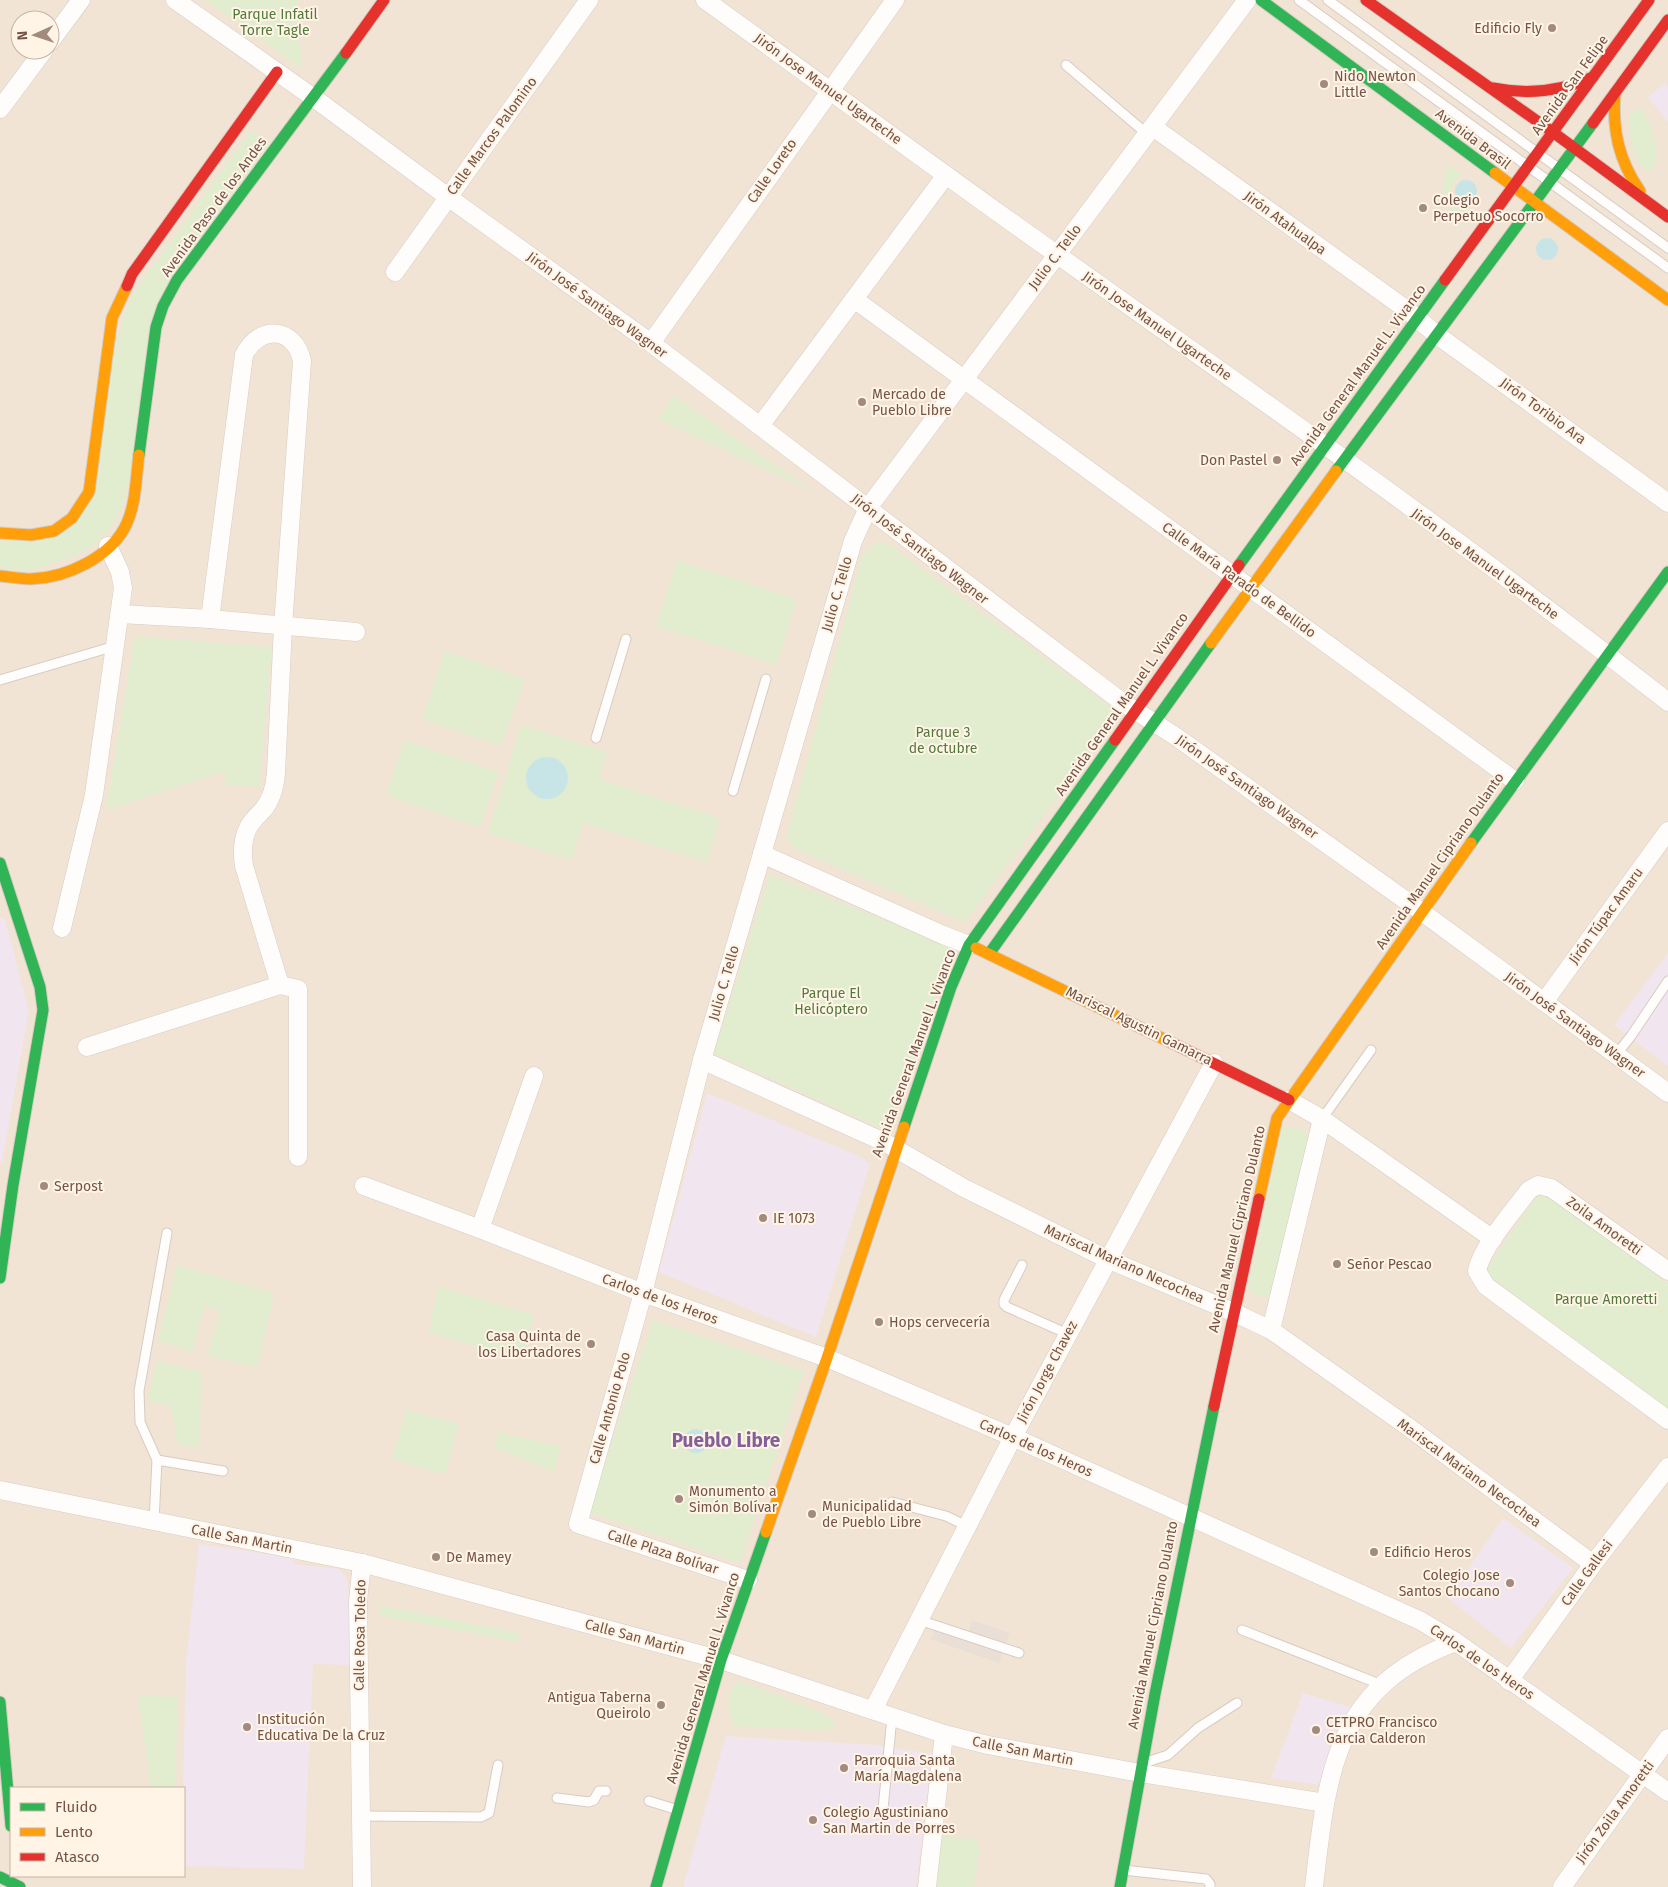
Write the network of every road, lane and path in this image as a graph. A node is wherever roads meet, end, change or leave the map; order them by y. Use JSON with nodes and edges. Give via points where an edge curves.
{"nodes":[{"id":1,"x":81,"y":0,"type":"edge"},
{"id":2,"x":175,"y":0,"type":"edge"},
{"id":3,"x":384,"y":0,"type":"edge"},
{"id":4,"x":589,"y":0,"type":"edge"},
{"id":5,"x":705,"y":0,"type":"edge"},
{"id":6,"x":895,"y":0,"type":"edge"},
{"id":7,"x":1247,"y":0,"type":"edge"},
{"id":8,"x":1261,"y":0,"type":"edge"},
{"id":9,"x":1300,"y":0,"type":"edge"},
{"id":10,"x":1328,"y":0,"type":"edge"},
{"id":11,"x":1366,"y":0,"type":"edge"},
{"id":12,"x":1650,"y":0,"type":"edge"},
{"id":13,"x":1668,"y":20,"type":"edge"},
{"id":14,"x":60,"y":28,"type":"edge"},
{"id":15,"x":37,"y":60,"type":"edge"},
{"id":16,"x":1066,"y":65,"type":"dead end"},
{"id":17,"x":277,"y":72,"type":"junction"},
{"id":18,"x":1594,"y":77,"type":"junction"},
{"id":19,"x":1484,"y":85,"type":"junction"},
{"id":20,"x":830,"y":90,"type":"junction"},
{"id":21,"x":1614,"y":93,"type":"junction"},
{"id":22,"x":314,"y":98,"type":"junction"},
{"id":23,"x":0,"y":109,"type":"edge"},
{"id":24,"x":1150,"y":131,"type":"junction"},
{"id":25,"x":1554,"y":133,"type":"junction"},
{"id":26,"x":1575,"y":148,"type":"junction"},
{"id":27,"x":1538,"y":154,"type":"junction"},
{"id":28,"x":1528,"y":167,"type":"junction"},
{"id":29,"x":1559,"y":169,"type":"junction"},
{"id":30,"x":946,"y":174,"type":"junction"},
{"id":31,"x":1549,"y":182,"type":"junction"},
{"id":32,"x":1513,"y":187,"type":"junction"},
{"id":33,"x":448,"y":197,"type":"junction"},
{"id":34,"x":1534,"y":203,"type":"junction"},
{"id":35,"x":1650,"y":204,"type":"junction"},
{"id":36,"x":1668,"y":217,"type":"edge"},
{"id":37,"x":1668,"y":248,"type":"edge"},
{"id":38,"x":1057,"y":255,"type":"junction"},
{"id":39,"x":1668,"y":268,"type":"edge"},
{"id":40,"x":395,"y":272,"type":"dead end"},
{"id":41,"x":854,"y":299,"type":"junction"},
{"id":42,"x":1668,"y":300,"type":"edge"},
{"id":43,"x":1417,"y":319,"type":"junction"},
{"id":44,"x":1437,"y":334,"type":"junction"},
{"id":45,"x":650,"y":344,"type":"junction"},
{"id":46,"x":964,"y":380,"type":"junction"},
{"id":47,"x":760,"y":426,"type":"junction"},
{"id":48,"x":1325,"y":445,"type":"junction"},
{"id":49,"x":1345,"y":460,"type":"junction"},
{"id":50,"x":1668,"y":502,"type":"edge"},
{"id":51,"x":868,"y":508,"type":"junction"},
{"id":52,"x":0,"y":533,"type":"edge"},
{"id":53,"x":108,"y":546,"type":"junction"},
{"id":54,"x":1668,"y":572,"type":"edge"},
{"id":55,"x":1232,"y":575,"type":"junction"},
{"id":56,"x":0,"y":576,"type":"edge"},
{"id":57,"x":1251,"y":588,"type":"junction"},
{"id":58,"x":120,"y":614,"type":"junction"},
{"id":59,"x":210,"y":619,"type":"junction"},
{"id":60,"x":282,"y":626,"type":"junction"},
{"id":61,"x":356,"y":632,"type":"dead end"},
{"id":62,"x":626,"y":639,"type":"dead end"},
{"id":63,"x":115,"y":646,"type":"junction"},
{"id":64,"x":1608,"y":654,"type":"junction"},
{"id":65,"x":766,"y":679,"type":"dead end"},
{"id":66,"x":0,"y":680,"type":"edge"},
{"id":67,"x":1668,"y":702,"type":"edge"},
{"id":68,"x":1134,"y":711,"type":"junction"},
{"id":69,"x":1153,"y":723,"type":"junction"},
{"id":70,"x":596,"y":738,"type":"dead end"},
{"id":71,"x":1515,"y":781,"type":"junction"},
{"id":72,"x":734,"y":791,"type":"dead end"},
{"id":73,"x":1668,"y":831,"type":"edge"},
{"id":74,"x":762,"y":854,"type":"junction"},
{"id":75,"x":0,"y":863,"type":"edge"},
{"id":76,"x":7,"y":904,"type":"edge"},
{"id":77,"x":1422,"y":912,"type":"junction"},
{"id":78,"x":62,"y":928,"type":"dead end"},
{"id":79,"x":969,"y":944,"type":"junction"},
{"id":80,"x":988,"y":954,"type":"junction"},
{"id":81,"x":1668,"y":981,"type":"edge"},
{"id":82,"x":280,"y":985,"type":"junction"},
{"id":83,"x":1544,"y":1002,"type":"junction"},
{"id":84,"x":87,"y":1047,"type":"dead end"},
{"id":85,"x":1371,"y":1050,"type":"dead end"},
{"id":86,"x":1616,"y":1055,"type":"junction"},
{"id":87,"x":702,"y":1060,"type":"junction"},
{"id":88,"x":1214,"y":1063,"type":"junction"},
{"id":89,"x":534,"y":1076,"type":"dead end"},
{"id":90,"x":1668,"y":1093,"type":"edge"},
{"id":91,"x":1289,"y":1100,"type":"junction"},
{"id":92,"x":1322,"y":1119,"type":"junction"},
{"id":93,"x":896,"y":1149,"type":"junction"},
{"id":94,"x":298,"y":1157,"type":"dead end"},
{"id":95,"x":7,"y":1184,"type":"edge"},
{"id":96,"x":364,"y":1186,"type":"dead end"},
{"id":97,"x":480,"y":1229,"type":"junction"},
{"id":98,"x":167,"y":1233,"type":"dead end"},
{"id":99,"x":1493,"y":1239,"type":"junction"},
{"id":100,"x":1107,"y":1259,"type":"junction"},
{"id":101,"x":1022,"y":1265,"type":"dead end"},
{"id":102,"x":1668,"y":1272,"type":"edge"},
{"id":103,"x":0,"y":1278,"type":"edge"},
{"id":104,"x":643,"y":1293,"type":"junction"},
{"id":105,"x":1233,"y":1312,"type":"junction"},
{"id":106,"x":1270,"y":1330,"type":"junction"},
{"id":107,"x":1068,"y":1334,"type":"junction"},
{"id":108,"x":826,"y":1358,"type":"junction"},
{"id":109,"x":1668,"y":1420,"type":"edge"},
{"id":110,"x":1013,"y":1437,"type":"junction"},
{"id":111,"x":157,"y":1460,"type":"junction"},
{"id":112,"x":1668,"y":1467,"type":"edge"},
{"id":113,"x":223,"y":1471,"type":"dead end"},
{"id":114,"x":0,"y":1490,"type":"edge"},
{"id":115,"x":892,"y":1502,"type":"dead end"},
{"id":116,"x":1190,"y":1517,"type":"junction"},
{"id":117,"x":154,"y":1522,"type":"junction"},
{"id":118,"x":578,"y":1524,"type":"joint"},
{"id":119,"x":967,"y":1526,"type":"junction"},
{"id":120,"x":362,"y":1564,"type":"junction"},
{"id":121,"x":1593,"y":1564,"type":"junction"},
{"id":122,"x":748,"y":1580,"type":"junction"},
{"id":123,"x":919,"y":1620,"type":"junction"},
{"id":124,"x":1242,"y":1630,"type":"dead end"},
{"id":125,"x":1456,"y":1642,"type":"junction"},
{"id":126,"x":1019,"y":1653,"type":"dead end"},
{"id":127,"x":721,"y":1660,"type":"junction"},
{"id":128,"x":1509,"y":1681,"type":"junction"},
{"id":129,"x":1382,"y":1685,"type":"junction"},
{"id":130,"x":0,"y":1702,"type":"edge"},
{"id":131,"x":1237,"y":1703,"type":"dead end"},
{"id":132,"x":873,"y":1710,"type":"junction"},
{"id":133,"x":892,"y":1717,"type":"junction"},
{"id":134,"x":944,"y":1734,"type":"junction"},
{"id":135,"x":1668,"y":1738,"type":"edge"},
{"id":136,"x":498,"y":1765,"type":"dead end"},
{"id":137,"x":1141,"y":1769,"type":"junction"},
{"id":138,"x":1643,"y":1774,"type":"junction"},
{"id":139,"x":606,"y":1791,"type":"dead end"},
{"id":140,"x":1668,"y":1792,"type":"edge"},
{"id":141,"x":557,"y":1798,"type":"dead end"},
{"id":142,"x":648,"y":1801,"type":"dead end"},
{"id":143,"x":1325,"y":1803,"type":"junction"},
{"id":144,"x":678,"y":1810,"type":"junction"},
{"id":145,"x":883,"y":1810,"type":"dead end"},
{"id":146,"x":10,"y":1815,"type":"edge"},
{"id":147,"x":361,"y":1816,"type":"junction"},
{"id":148,"x":1123,"y":1870,"type":"junction"},
{"id":149,"x":0,"y":1877,"type":"edge"},
{"id":150,"x":17,"y":1884,"type":"edge"},
{"id":151,"x":362,"y":1887,"type":"edge"},
{"id":152,"x":656,"y":1887,"type":"edge"},
{"id":153,"x":927,"y":1887,"type":"edge"},
{"id":154,"x":1120,"y":1887,"type":"edge"},
{"id":155,"x":1210,"y":1887,"type":"edge"},
{"id":156,"x":1314,"y":1887,"type":"edge"},
{"id":157,"x":1562,"y":1887,"type":"edge"}],
"edges":[{"from":1,"to":14,"type":"street"},
{"from":2,"to":17,"type":"street","name":"Jirón José Santiago Wagner"},
{"from":3,"to":22,"type":"street","name":"Avenida Paso de los Andes"},
{"from":4,"to":33,"type":"street","name":"Calle Marcos Palomino"},
{"from":5,"to":20,"type":"street","name":"Jirón Jose Manuel Ugarteche"},
{"from":6,"to":20,"type":"street","name":"Calle Loreto"},
{"from":7,"to":24,"type":"street","name":"Julio C. Tello"},
{"from":8,"to":32,"type":"street","name":"Avenida Brasil"},
{"from":9,"to":28,"type":"lane","name":"Avenida Brasil"},
{"from":10,"to":27,"type":"lane","name":"Avenida Brasil"},
{"from":11,"to":19,"type":"street"},
{"from":12,"to":18,"type":"street","name":"Avenida San Felipe"},
{"from":13,"to":21,"type":"street"},
{"from":15,"to":23,"type":"street"},
{"from":16,"to":24,"type":"lane"},
{"from":17,"to":22,"type":"street","name":"Jirón José Santiago Wagner"},
{"from":17,"to":52,"type":"street","name":"Avenida Paso de los Andes","via":[[132,274],[122,294],[112,318],[90,492],[79,511],[66,525],[47,533],[27,536]]},
{"from":18,"to":19,"type":"street","via":[[1572,87],[1539,92],[1511,92]]},
{"from":18,"to":25,"type":"street","name":"Avenida San Felipe"},
{"from":19,"to":25,"type":"street"},
{"from":20,"to":30,"type":"street","name":"Jirón Jose Manuel Ugarteche"},
{"from":20,"to":45,"type":"street","name":"Calle Loreto"},
{"from":21,"to":26,"type":"street"},
{"from":21,"to":35,"type":"street","via":[[1614,124],[1619,153],[1634,183]]},
{"from":22,"to":33,"type":"street","name":"Jirón José Santiago Wagner"},
{"from":22,"to":53,"type":"street","name":"Avenida Paso de los Andes","via":[[177,280],[163,306],[156,327],[133,501],[127,524]]},
{"from":24,"to":38,"type":"street","name":"Julio C. Tello"},
{"from":24,"to":43,"type":"street","name":"Jirón Atahualpa"},
{"from":25,"to":26,"type":"street"},
{"from":25,"to":27,"type":"street","name":"Avenida San Felipe"},
{"from":26,"to":29,"type":"street"},
{"from":26,"to":35,"type":"street"},
{"from":27,"to":28,"type":"street","name":"Avenida San Felipe"},
{"from":27,"to":29,"type":"lane","name":"Avenida Brasil"},
{"from":28,"to":31,"type":"lane","name":"Avenida Brasil"},
{"from":28,"to":32,"type":"street","name":"Avenida San Felipe"},
{"from":29,"to":31,"type":"street"},
{"from":29,"to":37,"type":"lane","name":"Avenida Brasil"},
{"from":30,"to":38,"type":"street","name":"Jirón Jose Manuel Ugarteche"},
{"from":30,"to":41,"type":"street"},
{"from":31,"to":34,"type":"street"},
{"from":31,"to":39,"type":"lane","name":"Avenida Brasil"},
{"from":32,"to":34,"type":"street","name":"Avenida Brasil"},
{"from":32,"to":43,"type":"street","name":"Avenida General Manuel L. Vivanco"},
{"from":33,"to":40,"type":"street","name":"Calle Marcos Palomino"},
{"from":33,"to":45,"type":"street","name":"Jirón José Santiago Wagner"},
{"from":34,"to":42,"type":"street","name":"Avenida Brasil"},
{"from":34,"to":44,"type":"street"},
{"from":35,"to":36,"type":"street"},
{"from":38,"to":46,"type":"street","name":"Julio C. Tello"},
{"from":38,"to":48,"type":"street","name":"Jirón Jose Manuel Ugarteche"},
{"from":41,"to":46,"type":"street","name":"Calle María Parado de Bellido"},
{"from":41,"to":47,"type":"street"},
{"from":43,"to":44,"type":"street","name":"Jirón Toribio Ara"},
{"from":43,"to":48,"type":"street","name":"Avenida General Manuel L. Vivanco"},
{"from":44,"to":49,"type":"street"},
{"from":44,"to":50,"type":"street","name":"Jirón Toribio Ara"},
{"from":45,"to":47,"type":"street","name":"Jirón José Santiago Wagner"},
{"from":46,"to":51,"type":"street","name":"Julio C. Tello"},
{"from":46,"to":55,"type":"street","name":"Calle María Parado de Bellido"},
{"from":47,"to":51,"type":"street","name":"Jirón José Santiago Wagner"},
{"from":48,"to":49,"type":"street","name":"Jirón Jose Manuel Ugarteche"},
{"from":48,"to":55,"type":"street","name":"Avenida General Manuel L. Vivanco"},
{"from":49,"to":57,"type":"street"},
{"from":49,"to":64,"type":"street","name":"Jirón Jose Manuel Ugarteche"},
{"from":51,"to":68,"type":"street","name":"Jirón José Santiago Wagner"},
{"from":51,"to":74,"type":"street","name":"Julio C. Tello","via":[[853,541]]},
{"from":53,"to":56,"type":"street","name":"Avenida Paso de los Andes","via":[[96,557],[55,575],[31,579]]},
{"from":53,"to":58,"type":"street","via":[[120,572],[123,588]]},
{"from":54,"to":64,"type":"street","name":"Avenida Manuel Cipriano Dulanto"},
{"from":55,"to":57,"type":"street","name":"Calle María Parado de Bellido"},
{"from":55,"to":68,"type":"street","name":"Avenida General Manuel L. Vivanco"},
{"from":57,"to":69,"type":"street"},
{"from":57,"to":71,"type":"street","name":"Calle María Parado de Bellido"},
{"from":58,"to":59,"type":"street"},
{"from":58,"to":63,"type":"street"},
{"from":59,"to":60,"type":"street"},
{"from":59,"to":60,"type":"street","via":[[244,355],[254,340],[278,334],[297,346],[302,361]]},
{"from":60,"to":61,"type":"street"},
{"from":60,"to":82,"type":"street","via":[[275,784],[268,804],[247,829],[242,854]]},
{"from":62,"to":70,"type":"lane"},
{"from":63,"to":66,"type":"lane"},
{"from":63,"to":78,"type":"street","via":[[94,795]]},
{"from":64,"to":67,"type":"street"},
{"from":64,"to":71,"type":"street","name":"Avenida Manuel Cipriano Dulanto"},
{"from":65,"to":72,"type":"lane"},
{"from":68,"to":69,"type":"street","name":"Jirón José Santiago Wagner"},
{"from":68,"to":79,"type":"street","name":"Avenida General Manuel L. Vivanco"},
{"from":69,"to":77,"type":"street","name":"Jirón José Santiago Wagner","via":[[1183,741]]},
{"from":69,"to":80,"type":"street"},
{"from":71,"to":77,"type":"street","name":"Avenida Manuel Cipriano Dulanto"},
{"from":73,"to":83,"type":"street","name":"Jirón Túpac Amaru"},
{"from":74,"to":79,"type":"street","name":"Mariscal Agustin Gamarra"},
{"from":74,"to":87,"type":"street","name":"Julio C. Tello"},
{"from":75,"to":76,"type":"street"},
{"from":76,"to":95,"type":"street","via":[[40,987],[43,1010]]},
{"from":77,"to":83,"type":"street","name":"Jirón José Santiago Wagner"},
{"from":77,"to":91,"type":"street","name":"Avenida Manuel Cipriano Dulanto"},
{"from":79,"to":80,"type":"street","name":"Mariscal Agustin Gamarra"},
{"from":79,"to":93,"type":"street","name":"Avenida General Manuel L. Vivanco","via":[[951,987]]},
{"from":80,"to":88,"type":"street","name":"Mariscal Agustin Gamarra"},
{"from":81,"to":86,"type":"lane"},
{"from":82,"to":84,"type":"street"},
{"from":82,"to":94,"type":"street","via":[[298,989]]},
{"from":83,"to":86,"type":"street","name":"Jirón José Santiago Wagner"},
{"from":85,"to":92,"type":"lane"},
{"from":86,"to":90,"type":"street","name":"Jirón José Santiago Wagner"},
{"from":87,"to":93,"type":"street","name":"Mariscal Mariano Necochea"},
{"from":87,"to":104,"type":"street","name":"Julio C. Tello"},
{"from":88,"to":91,"type":"street","name":"Mariscal Agustin Gamarra"},
{"from":88,"to":100,"type":"street","name":"Jirón Jorge Chavez"},
{"from":89,"to":97,"type":"street"},
{"from":91,"to":92,"type":"street","name":"Mariscal Agustin Gamarra"},
{"from":91,"to":105,"type":"street","name":"Avenida Manuel Cipriano Dulanto","via":[[1277,1118]]},
{"from":92,"to":99,"type":"street","name":"Mariscal Agustin Gamarra"},
{"from":92,"to":106,"type":"street"},
{"from":93,"to":100,"type":"street","name":"Mariscal Mariano Necochea","via":[[964,1188]]},
{"from":93,"to":108,"type":"street","name":"Avenida General Manuel L. Vivanco"},
{"from":95,"to":103,"type":"street"},
{"from":96,"to":97,"type":"street","name":"Carlos de los Heros"},
{"from":97,"to":104,"type":"street","name":"Carlos de los Heros"},
{"from":98,"to":111,"type":"lane","via":[[138,1391],[140,1422]]},
{"from":99,"to":102,"type":"street","name":"Zoila Amoretti","via":[[1529,1190],[1549,1186]]},
{"from":99,"to":109,"type":"street","via":[[1479,1260],[1477,1271],[1483,1283]]},
{"from":100,"to":105,"type":"street","name":"Mariscal Mariano Necochea"},
{"from":100,"to":107,"type":"street","name":"Jirón Jorge Chavez"},
{"from":101,"to":107,"type":"lane","via":[[1004,1304]]},
{"from":104,"to":108,"type":"street","name":"Carlos de los Heros"},
{"from":104,"to":118,"type":"street","name":"Calle Antonio Polo"},
{"from":105,"to":106,"type":"street","name":"Mariscal Mariano Necochea"},
{"from":105,"to":116,"type":"street","name":"Avenida Manuel Cipriano Dulanto"},
{"from":106,"to":121,"type":"street","name":"Mariscal Mariano Necochea"},
{"from":107,"to":110,"type":"street","name":"Jirón Jorge Chavez"},
{"from":108,"to":110,"type":"street","name":"Carlos de los Heros"},
{"from":108,"to":122,"type":"street","name":"Avenida General Manuel L. Vivanco"},
{"from":110,"to":116,"type":"street","name":"Carlos de los Heros"},
{"from":110,"to":119,"type":"street","name":"Jirón Jorge Chavez"},
{"from":111,"to":113,"type":"lane"},
{"from":111,"to":117,"type":"lane"},
{"from":112,"to":121,"type":"street","name":"Calle Gallesi"},
{"from":114,"to":117,"type":"street","name":"Calle San Martin"},
{"from":115,"to":119,"type":"lane","via":[[946,1516]]},
{"from":116,"to":125,"type":"street","name":"Carlos de los Heros","via":[[1421,1621]]},
{"from":116,"to":137,"type":"street","name":"Avenida Manuel Cipriano Dulanto"},
{"from":117,"to":120,"type":"street","name":"Calle San Martin"},
{"from":118,"to":122,"type":"street","name":"Calle Plaza Bolívar"},
{"from":119,"to":123,"type":"street","name":"Jirón Jorge Chavez"},
{"from":120,"to":127,"type":"street","name":"Calle San Martin"},
{"from":120,"to":147,"type":"street","name":"Calle Rosa Toledo","via":[[358,1601]]},
{"from":121,"to":128,"type":"street","name":"Calle Gallesi"},
{"from":122,"to":127,"type":"street","name":"Avenida General Manuel L. Vivanco"},
{"from":123,"to":126,"type":"lane"},
{"from":123,"to":132,"type":"street","name":"Jirón Jorge Chavez"},
{"from":124,"to":129,"type":"lane"},
{"from":125,"to":128,"type":"street","name":"Carlos de los Heros"},
{"from":125,"to":129,"type":"street","via":[[1413,1661]]},
{"from":127,"to":132,"type":"street","name":"Calle San Martin"},
{"from":127,"to":144,"type":"street","name":"Avenida General Manuel L. Vivanco"},
{"from":128,"to":138,"type":"street","name":"Carlos de los Heros"},
{"from":129,"to":143,"type":"street","via":[[1358,1713],[1344,1737]]},
{"from":130,"to":146,"type":"street"},
{"from":131,"to":137,"type":"lane","via":[[1198,1728],[1168,1755]]},
{"from":132,"to":133,"type":"street","name":"Calle San Martin"},
{"from":133,"to":134,"type":"street","name":"Calle San Martin"},
{"from":133,"to":145,"type":"lane"},
{"from":134,"to":137,"type":"street","name":"Calle San Martin","via":[[988,1745]]},
{"from":134,"to":153,"type":"street"},
{"from":135,"to":138,"type":"street","name":"Jirón Zoila Amoretti"},
{"from":136,"to":147,"type":"lane","via":[[489,1813],[481,1817]]},
{"from":137,"to":143,"type":"street","name":"Calle San Martin"},
{"from":137,"to":148,"type":"street","name":"Avenida Manuel Cipriano Dulanto"},
{"from":138,"to":140,"type":"street","name":"Carlos de los Heros"},
{"from":138,"to":157,"type":"street","name":"Jirón Zoila Amoretti"},
{"from":139,"to":141,"type":"lane","via":[[599,1792],[590,1802]]},
{"from":142,"to":144,"type":"lane"},
{"from":143,"to":156,"type":"street"},
{"from":144,"to":152,"type":"street","name":"Avenida General Manuel L. Vivanco"},
{"from":147,"to":151,"type":"street","name":"Calle Rosa Toledo"},
{"from":148,"to":154,"type":"street","name":"Avenida Manuel Cipriano Dulanto"},
{"from":148,"to":155,"type":"lane","via":[[1206,1879]]},
{"from":149,"to":150,"type":"street"}]}
